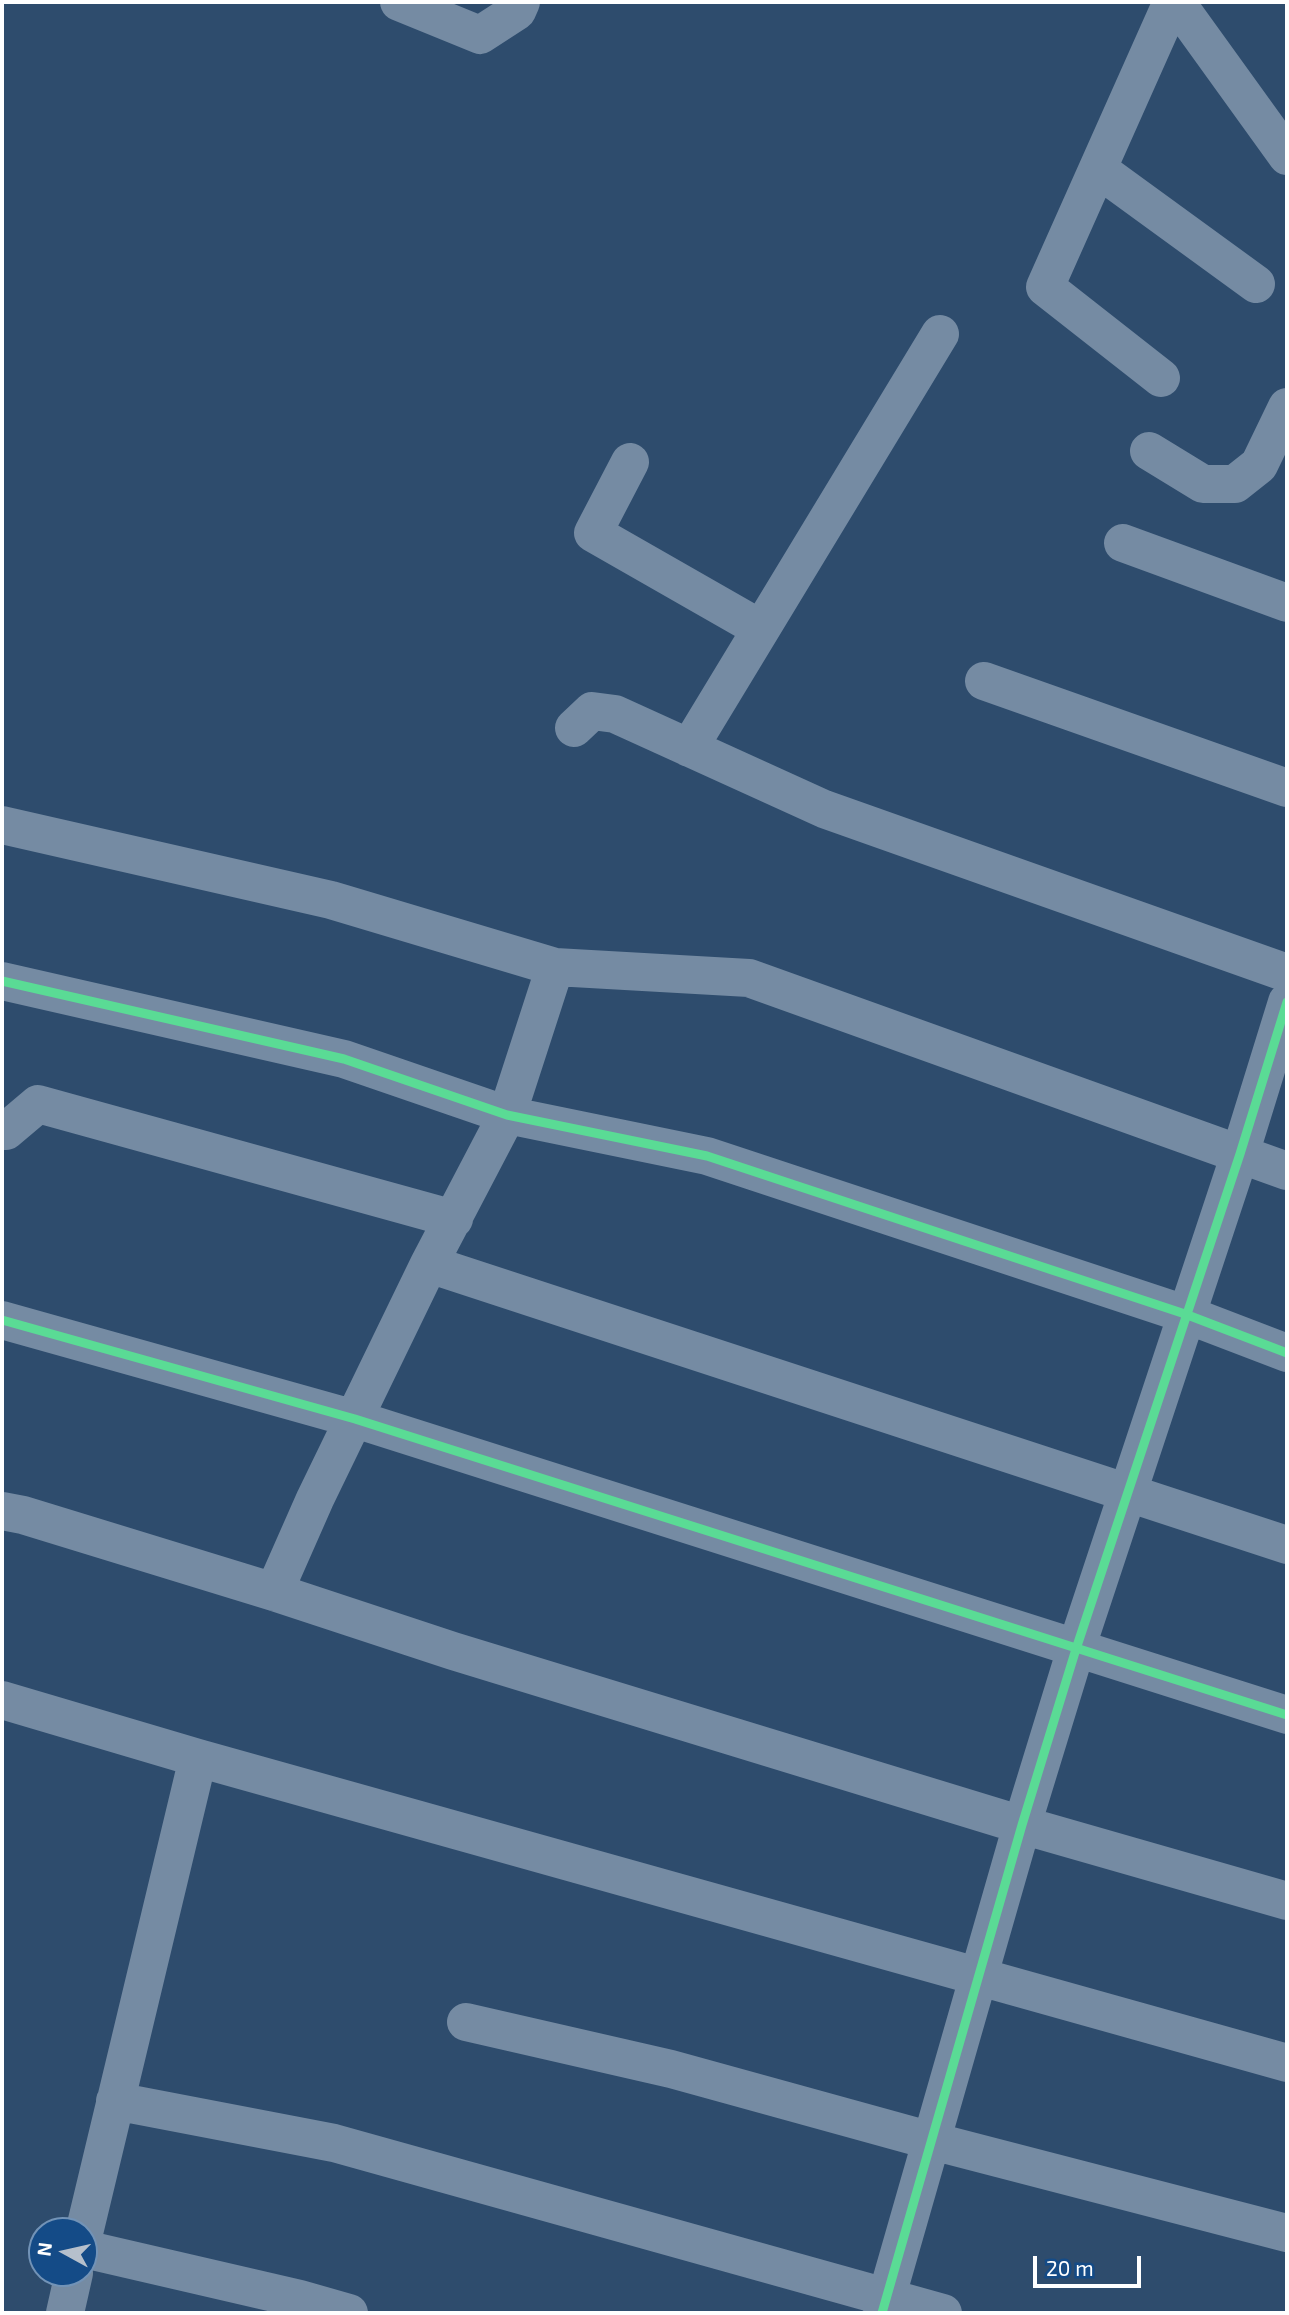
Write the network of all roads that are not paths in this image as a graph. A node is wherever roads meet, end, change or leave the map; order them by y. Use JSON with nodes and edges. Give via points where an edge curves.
{"nodes":[{"id":1,"x":400,"y":2,"type":"edge"},
{"id":2,"x":521,"y":2,"type":"edge"},
{"id":3,"x":1174,"y":2,"type":"edge"},
{"id":4,"x":1287,"y":156,"type":"edge"},
{"id":5,"x":1098,"y":169,"type":"junction"},
{"id":6,"x":1256,"y":284,"type":"dead end"},
{"id":7,"x":940,"y":334,"type":"dead end"},
{"id":8,"x":1161,"y":378,"type":"dead end"},
{"id":9,"x":1287,"y":407,"type":"edge"},
{"id":10,"x":1149,"y":450,"type":"dead end"},
{"id":11,"x":630,"y":462,"type":"dead end"},
{"id":12,"x":1123,"y":543,"type":"dead end"},
{"id":13,"x":1287,"y":603,"type":"edge"},
{"id":14,"x":761,"y":629,"type":"junction"},
{"id":15,"x":984,"y":681,"type":"dead end"},
{"id":16,"x":574,"y":728,"type":"dead end"},
{"id":17,"x":689,"y":748,"type":"junction"},
{"id":18,"x":1287,"y":788,"type":"edge"},
{"id":19,"x":2,"y":825,"type":"edge"},
{"id":20,"x":555,"y":967,"type":"junction"},
{"id":21,"x":1287,"y":973,"type":"edge"},
{"id":22,"x":2,"y":981,"type":"edge"},
{"id":23,"x":1287,"y":1002,"type":"edge"},
{"id":24,"x":507,"y":1115,"type":"junction"},
{"id":25,"x":3,"y":1127,"type":"edge"},
{"id":26,"x":1240,"y":1154,"type":"junction"},
{"id":27,"x":1287,"y":1171,"type":"edge"},
{"id":28,"x":454,"y":1219,"type":"junction"},
{"id":29,"x":429,"y":1264,"type":"junction"},
{"id":30,"x":1185,"y":1314,"type":"junction"},
{"id":31,"x":2,"y":1320,"type":"edge"},
{"id":32,"x":1287,"y":1353,"type":"edge"},
{"id":33,"x":355,"y":1419,"type":"junction"},
{"id":34,"x":1128,"y":1493,"type":"junction"},
{"id":35,"x":2,"y":1511,"type":"edge"},
{"id":36,"x":1287,"y":1545,"type":"edge"},
{"id":37,"x":274,"y":1592,"type":"junction"},
{"id":38,"x":1076,"y":1649,"type":"junction"},
{"id":39,"x":2,"y":1700,"type":"edge"},
{"id":40,"x":1287,"y":1715,"type":"edge"},
{"id":41,"x":198,"y":1758,"type":"junction"},
{"id":42,"x":1022,"y":1825,"type":"junction"},
{"id":43,"x":1287,"y":1901,"type":"edge"},
{"id":44,"x":978,"y":1977,"type":"junction"},
{"id":45,"x":466,"y":2022,"type":"dead end"},
{"id":46,"x":1287,"y":2063,"type":"edge"},
{"id":47,"x":115,"y":2101,"type":"junction"},
{"id":48,"x":932,"y":2141,"type":"junction"},
{"id":49,"x":88,"y":2217,"type":"edge"},
{"id":50,"x":1287,"y":2233,"type":"edge"},
{"id":51,"x":98,"y":2252,"type":"edge"},
{"id":52,"x":71,"y":2287,"type":"edge"},
{"id":53,"x":885,"y":2305,"type":"edge"},
{"id":54,"x":65,"y":2313,"type":"edge"},
{"id":55,"x":349,"y":2313,"type":"edge"},
{"id":56,"x":943,"y":2313,"type":"edge"}],
"edges":[{"from":1,"to":2,"type":"street","via":[[480,35],[517,10]]},
{"from":3,"to":4,"type":"street"},
{"from":3,"to":5,"type":"street"},
{"from":5,"to":6,"type":"street"},
{"from":5,"to":8,"type":"street","via":[[1045,287]]},
{"from":7,"to":14,"type":"street"},
{"from":9,"to":10,"type":"street","via":[[1259,465],[1235,484],[1203,484]]},
{"from":11,"to":14,"type":"street","via":[[593,533]]},
{"from":12,"to":13,"type":"street"},
{"from":14,"to":17,"type":"street"},
{"from":15,"to":18,"type":"street"},
{"from":16,"to":17,"type":"street","via":[[592,711],[615,713]]},
{"from":17,"to":21,"type":"street","via":[[824,809]]},
{"from":19,"to":20,"type":"street","via":[[331,901]]},
{"from":20,"to":24,"type":"street"},
{"from":20,"to":26,"type":"street","via":[[749,978]]},
{"from":22,"to":24,"type":"street","via":[[344,1059]]},
{"from":23,"to":26,"type":"street"},
{"from":24,"to":28,"type":"street"},
{"from":24,"to":30,"type":"street","via":[[707,1156]]},
{"from":25,"to":28,"type":"street","via":[[38,1104]]},
{"from":26,"to":27,"type":"street"},
{"from":26,"to":30,"type":"street"},
{"from":28,"to":29,"type":"street"},
{"from":29,"to":33,"type":"street"},
{"from":29,"to":34,"type":"street"},
{"from":30,"to":32,"type":"street"},
{"from":30,"to":34,"type":"street"},
{"from":31,"to":33,"type":"street"},
{"from":33,"to":37,"type":"street"},
{"from":33,"to":38,"type":"street"},
{"from":34,"to":36,"type":"street"},
{"from":34,"to":38,"type":"street"},
{"from":35,"to":37,"type":"street"},
{"from":37,"to":42,"type":"street"},
{"from":38,"to":40,"type":"street"},
{"from":38,"to":42,"type":"street"},
{"from":39,"to":41,"type":"street"},
{"from":41,"to":44,"type":"street"},
{"from":41,"to":47,"type":"street"},
{"from":42,"to":43,"type":"street"},
{"from":42,"to":44,"type":"street"},
{"from":44,"to":46,"type":"street"},
{"from":44,"to":48,"type":"street"},
{"from":45,"to":48,"type":"street","via":[[671,2069]]},
{"from":47,"to":49,"type":"street"},
{"from":47,"to":53,"type":"street","via":[[334,2143]]},
{"from":48,"to":50,"type":"street"},
{"from":48,"to":53,"type":"street"},
{"from":51,"to":55,"type":"street"},
{"from":52,"to":54,"type":"street"},
{"from":53,"to":56,"type":"street"}]}
